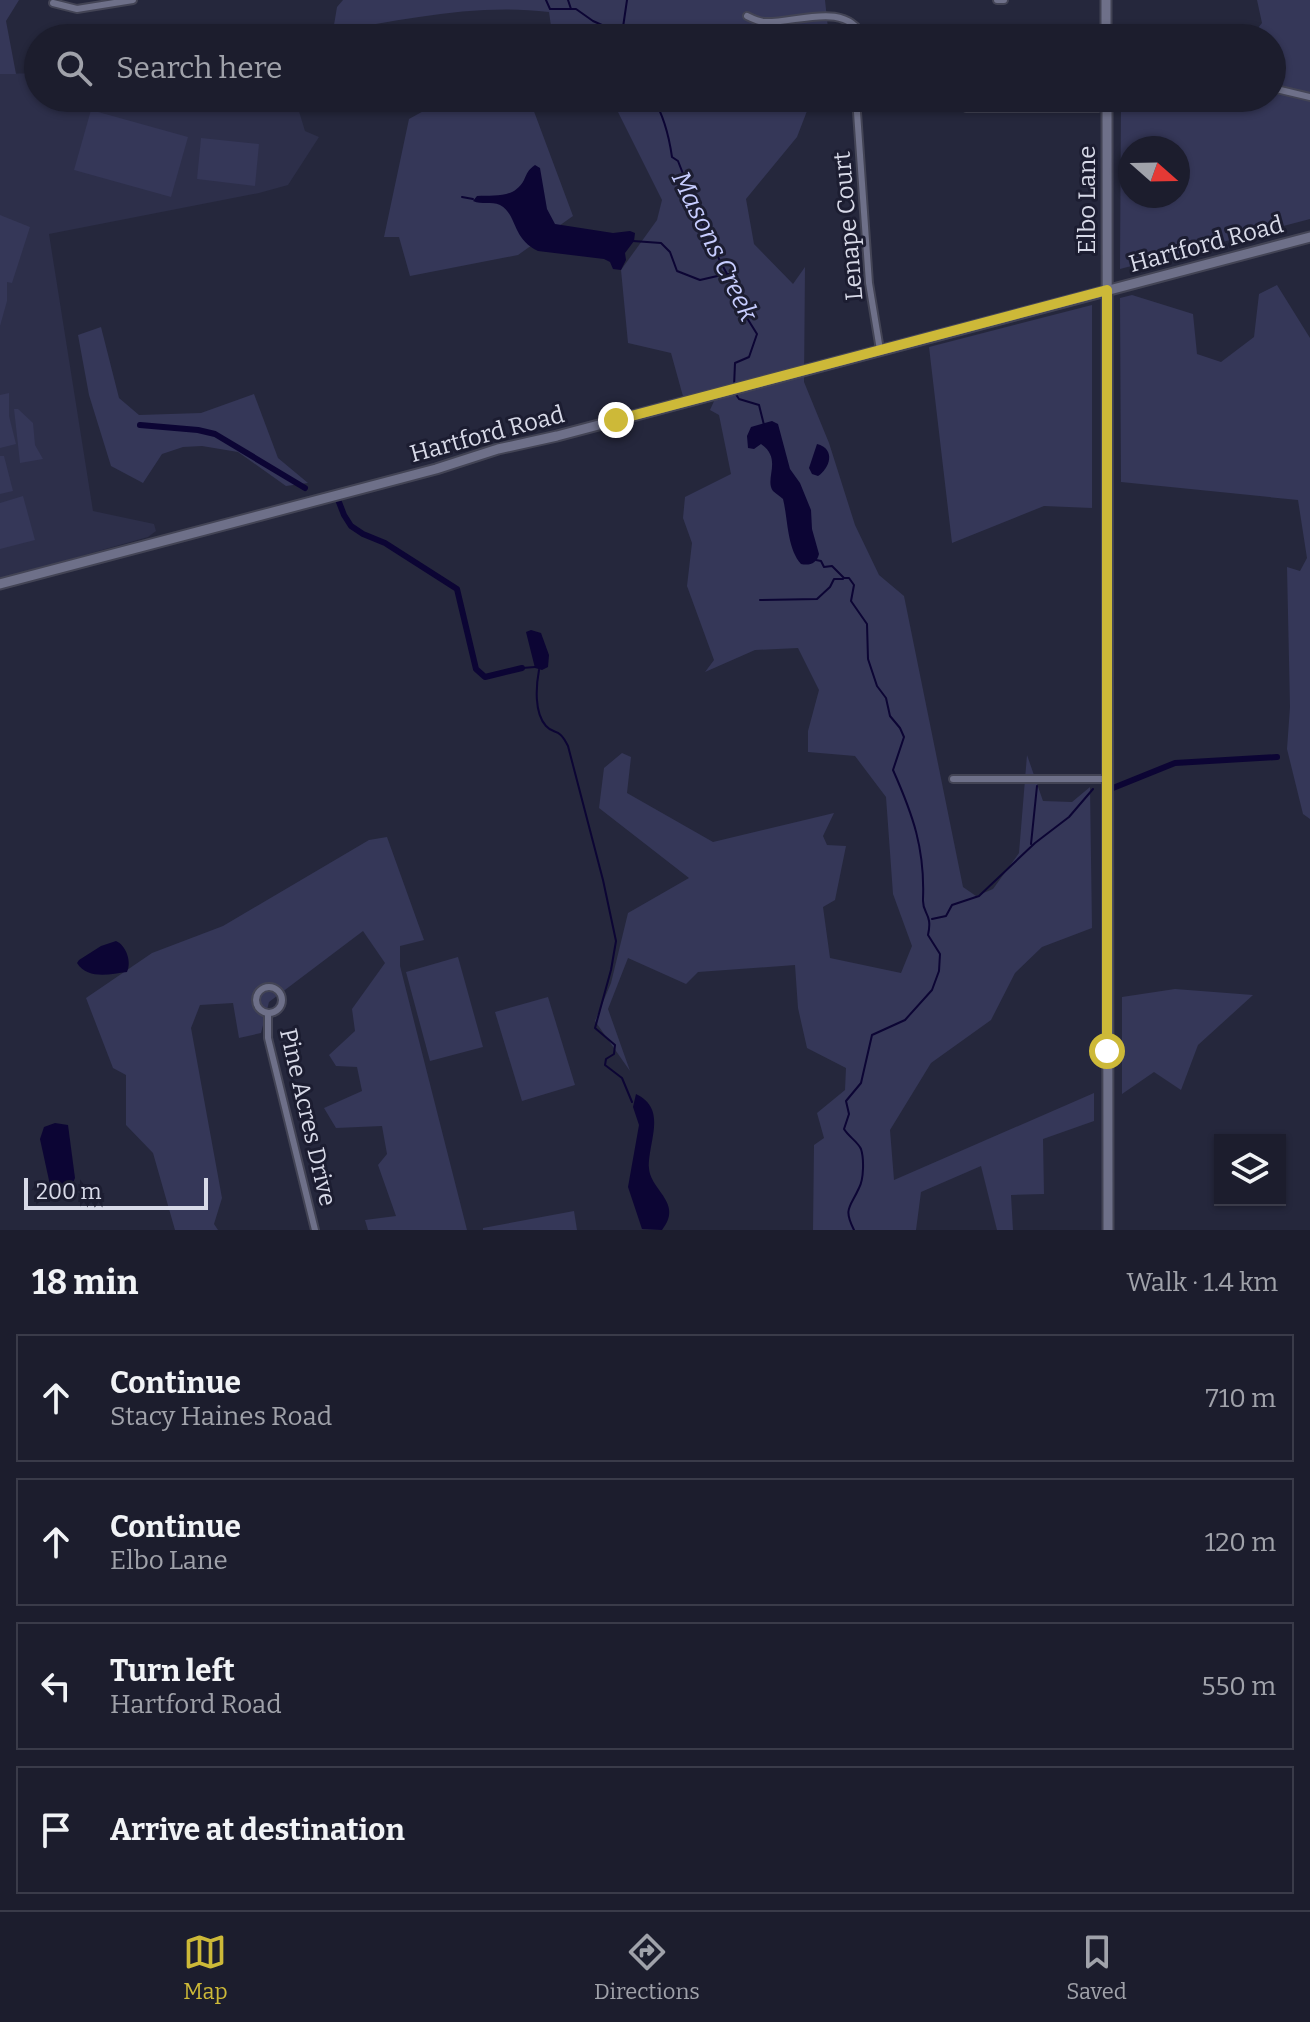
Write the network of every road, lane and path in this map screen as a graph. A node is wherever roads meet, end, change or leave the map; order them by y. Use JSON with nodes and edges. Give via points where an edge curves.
{"nodes":[{"id":1,"x":133,"y":0,"type":"edge"},
{"id":2,"x":997,"y":0,"type":"edge"},
{"id":3,"x":1004,"y":0,"type":"edge"},
{"id":4,"x":1106,"y":0,"type":"edge"},
{"id":5,"x":53,"y":3,"type":"dead end"},
{"id":6,"x":809,"y":8,"type":"dead end"},
{"id":7,"x":842,"y":10,"type":"dead end"},
{"id":8,"x":747,"y":16,"type":"dead end"},
{"id":9,"x":857,"y":24,"type":"edge"},
{"id":10,"x":1106,"y":24,"type":"edge"},
{"id":11,"x":1286,"y":91,"type":"edge"},
{"id":12,"x":1310,"y":97,"type":"edge"},
{"id":13,"x":857,"y":112,"type":"edge"},
{"id":14,"x":1108,"y":112,"type":"edge"},
{"id":15,"x":1310,"y":237,"type":"edge"},
{"id":16,"x":1107,"y":290,"type":"junction"},
{"id":17,"x":880,"y":350,"type":"junction"},
{"id":18,"x":0,"y":584,"type":"edge"},
{"id":19,"x":953,"y":779,"type":"dead end"},
{"id":20,"x":1107,"y":779,"type":"junction"},
{"id":21,"x":268,"y":1013,"type":"junction"},
{"id":22,"x":315,"y":1230,"type":"edge"},
{"id":23,"x":1108,"y":1230,"type":"edge"}],
"edges":[{"from":1,"to":5,"type":"street","via":[[77,9]]},
{"from":2,"to":3,"type":"street"},
{"from":4,"to":10,"type":"street"},
{"from":6,"to":8,"type":"street","via":[[763,23]]},
{"from":7,"to":9,"type":"street"},
{"from":11,"to":12,"type":"street"},
{"from":13,"to":17,"type":"street","name":"Lenape Court","via":[[869,283]]},
{"from":14,"to":16,"type":"street","name":"Elbo Lane"},
{"from":15,"to":16,"type":"street","name":"Hartford Road"},
{"from":16,"to":17,"type":"street","name":"Hartford Road"},
{"from":16,"to":20,"type":"street","name":"Elbo Lane"},
{"from":17,"to":18,"type":"street","name":"Hartford Road"},
{"from":19,"to":20,"type":"street"},
{"from":20,"to":23,"type":"street","name":"Elbo Lane"},
{"from":21,"to":21,"type":"street","name":"Pine Acres Drive","via":[[280,1006],[281,999],[279,992],[266,987],[259,991],[256,1004]]},
{"from":21,"to":22,"type":"street","name":"Pine Acres Drive","via":[[268,1038]]}]}
